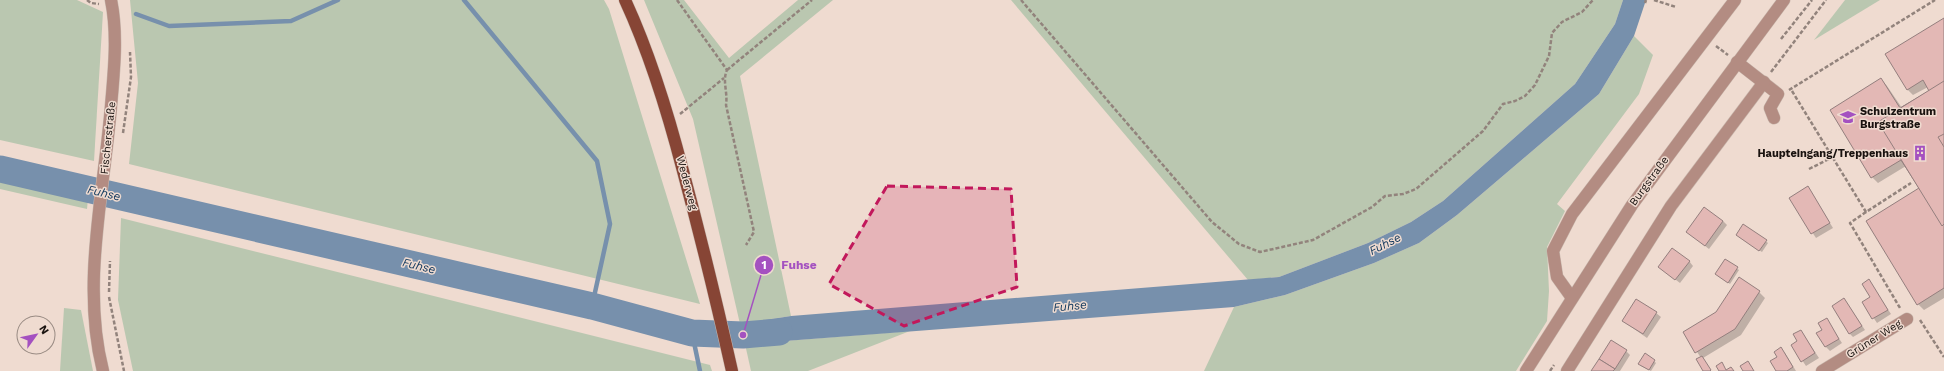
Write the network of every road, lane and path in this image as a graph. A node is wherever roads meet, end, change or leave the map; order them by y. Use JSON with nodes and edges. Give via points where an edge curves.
{"nodes":[{"id":1,"x":111,"y":0,"type":"edge"},
{"id":2,"x":625,"y":0,"type":"edge"},
{"id":3,"x":677,"y":0,"type":"edge"},
{"id":4,"x":812,"y":0,"type":"edge"},
{"id":5,"x":1021,"y":0,"type":"edge"},
{"id":6,"x":1593,"y":0,"type":"edge"},
{"id":7,"x":1654,"y":0,"type":"edge"},
{"id":8,"x":1735,"y":0,"type":"edge"},
{"id":9,"x":1784,"y":0,"type":"edge"},
{"id":10,"x":1812,"y":0,"type":"edge"},
{"id":11,"x":1826,"y":0,"type":"edge"},
{"id":12,"x":1935,"y":0,"type":"edge"},
{"id":13,"x":1676,"y":7,"type":"dead end"},
{"id":14,"x":1781,"y":39,"type":"dead end"},
{"id":15,"x":1721,"y":49,"type":"dead end"},
{"id":16,"x":1733,"y":59,"type":"junction"},
{"id":17,"x":727,"y":70,"type":"junction"},
{"id":18,"x":724,"y":78,"type":"junction"},
{"id":19,"x":1764,"y":82,"type":"junction"},
{"id":20,"x":1791,"y":89,"type":"junction"},
{"id":21,"x":1778,"y":94,"type":"junction"},
{"id":22,"x":1774,"y":118,"type":"dead end"},
{"id":23,"x":670,"y":122,"type":"junction"},
{"id":24,"x":1832,"y":158,"type":"junction"},
{"id":25,"x":1809,"y":169,"type":"dead end"},
{"id":26,"x":1911,"y":183,"type":"dead end"},
{"id":27,"x":1866,"y":212,"type":"junction"},
{"id":28,"x":746,"y":245,"type":"dead end"},
{"id":29,"x":110,"y":253,"type":"dead end"},
{"id":30,"x":1572,"y":298,"type":"junction"},
{"id":31,"x":1907,"y":319,"type":"junction"},
{"id":32,"x":1944,"y":357,"type":"edge"},
{"id":33,"x":103,"y":371,"type":"edge"},
{"id":34,"x":124,"y":371,"type":"edge"},
{"id":35,"x":732,"y":371,"type":"edge"},
{"id":36,"x":1526,"y":371,"type":"edge"},
{"id":37,"x":1567,"y":371,"type":"edge"},
{"id":38,"x":1822,"y":371,"type":"edge"}],
"edges":[{"from":1,"to":33,"type":"street","name":"Fischerstraße","via":[[115,64],[107,158],[98,222],[93,302]]},
{"from":2,"to":23,"type":"main road","name":"Wederweg"},
{"from":3,"to":17,"type":"path"},
{"from":4,"to":17,"type":"path"},
{"from":5,"to":6,"type":"path","via":[[1212,222],[1239,244],[1260,252],[1313,240],[1372,207],[1386,196],[1416,189],[1483,131],[1503,104],[1515,102],[1525,96],[1535,85],[1550,56],[1552,33],[1562,22],[1582,12]]},
{"from":7,"to":13,"type":"path"},
{"from":8,"to":30,"type":"street","via":[[1572,214],[1553,251],[1557,277]]},
{"from":9,"to":16,"type":"street","name":"Burgstraße"},
{"from":10,"to":14,"type":"path"},
{"from":11,"to":19,"type":"path"},
{"from":12,"to":20,"type":"path"},
{"from":15,"to":16,"type":"path"},
{"from":16,"to":19,"type":"street"},
{"from":16,"to":30,"type":"street","name":"Burgstraße","via":[[1632,205]]},
{"from":17,"to":18,"type":"path"},
{"from":18,"to":23,"type":"path"},
{"from":18,"to":28,"type":"path","via":[[728,93],[726,105],[754,232]]},
{"from":19,"to":21,"type":"street"},
{"from":19,"to":37,"type":"street","via":[[1671,206]]},
{"from":20,"to":21,"type":"path"},
{"from":20,"to":24,"type":"path"},
{"from":21,"to":22,"type":"street","via":[[1770,108]]},
{"from":23,"to":35,"type":"main road","name":"Wederweg","via":[[707,258]]},
{"from":24,"to":25,"type":"path"},
{"from":24,"to":27,"type":"path"},
{"from":26,"to":27,"type":"path"},
{"from":27,"to":31,"type":"path","via":[[1850,222]]},
{"from":29,"to":34,"type":"path","via":[[109,298]]},
{"from":30,"to":36,"type":"street","name":"Burgstraße"},
{"from":31,"to":32,"type":"path","via":[[1919,318]]},
{"from":31,"to":38,"type":"street","name":"Grüner Weg"}]}
